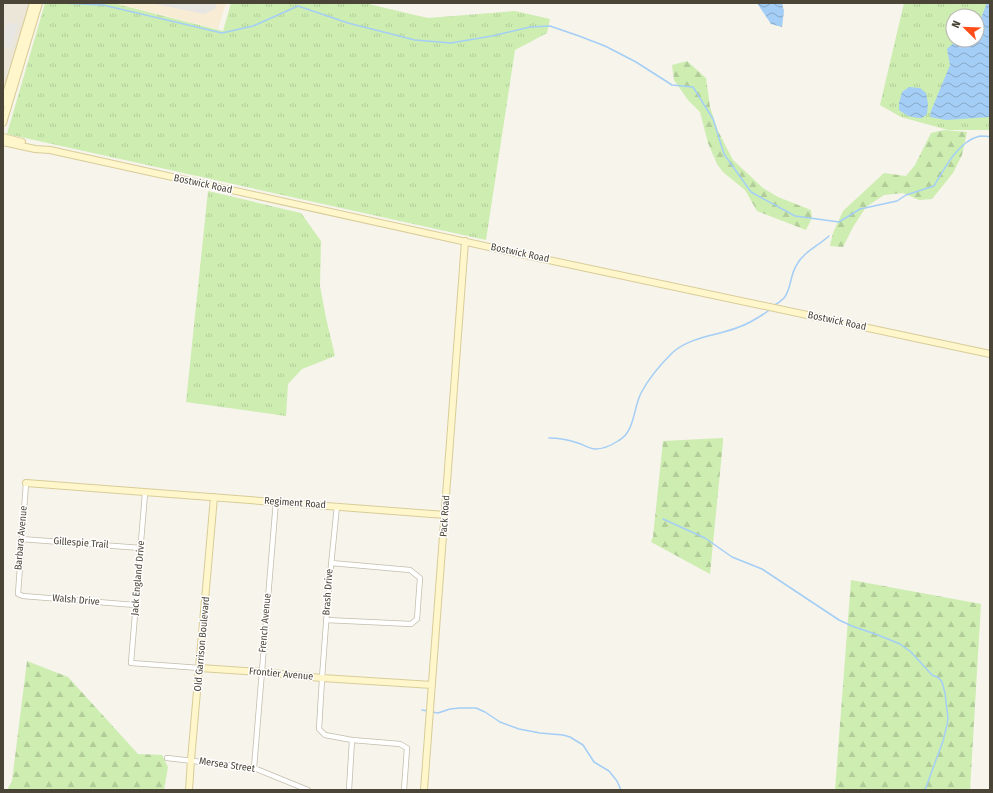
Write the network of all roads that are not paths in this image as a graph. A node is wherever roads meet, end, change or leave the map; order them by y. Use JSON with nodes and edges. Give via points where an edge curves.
{"nodes":[{"id":1,"x":33,"y":3,"type":"edge"},
{"id":2,"x":38,"y":3,"type":"edge"},
{"id":3,"x":3,"y":104,"type":"edge"},
{"id":4,"x":3,"y":123,"type":"edge"},
{"id":5,"x":3,"y":137,"type":"edge"},
{"id":6,"x":3,"y":142,"type":"edge"},
{"id":7,"x":50,"y":150,"type":"junction"},
{"id":8,"x":465,"y":242,"type":"junction"},
{"id":9,"x":990,"y":354,"type":"edge"},
{"id":10,"x":26,"y":483,"type":"joint"},
{"id":11,"x":145,"y":493,"type":"junction"},
{"id":12,"x":214,"y":497,"type":"junction"},
{"id":13,"x":276,"y":501,"type":"junction"},
{"id":14,"x":337,"y":506,"type":"junction"},
{"id":15,"x":445,"y":515,"type":"junction"},
{"id":16,"x":21,"y":539,"type":"junction"},
{"id":17,"x":141,"y":548,"type":"junction"},
{"id":18,"x":331,"y":563,"type":"junction"},
{"id":19,"x":18,"y":594,"type":"joint"},
{"id":20,"x":135,"y":605,"type":"junction"},
{"id":21,"x":326,"y":620,"type":"junction"},
{"id":22,"x":131,"y":663,"type":"joint"},
{"id":23,"x":200,"y":668,"type":"junction"},
{"id":24,"x":261,"y":672,"type":"junction"},
{"id":25,"x":322,"y":678,"type":"junction"},
{"id":26,"x":432,"y":685,"type":"junction"},
{"id":27,"x":352,"y":740,"type":"junction"},
{"id":28,"x":167,"y":758,"type":"dead end"},
{"id":29,"x":191,"y":760,"type":"junction"},
{"id":30,"x":254,"y":768,"type":"junction"},
{"id":31,"x":189,"y":790,"type":"edge"},
{"id":32,"x":308,"y":790,"type":"edge"},
{"id":33,"x":349,"y":790,"type":"edge"},
{"id":34,"x":404,"y":790,"type":"edge"},
{"id":35,"x":424,"y":790,"type":"edge"}],
"edges":[{"from":1,"to":3,"type":"street"},
{"from":2,"to":4,"type":"street"},
{"from":5,"to":7,"type":"street","name":"Bostwick Road"},
{"from":6,"to":7,"type":"street","name":"Bostwick Road"},
{"from":7,"to":8,"type":"street","name":"Bostwick Road"},
{"from":8,"to":9,"type":"street","name":"Bostwick Road"},
{"from":8,"to":15,"type":"street","name":"Pack Road"},
{"from":10,"to":11,"type":"street","name":"Regiment Road"},
{"from":10,"to":16,"type":"street","name":"Barbara Avenue"},
{"from":11,"to":12,"type":"street","name":"Regiment Road"},
{"from":11,"to":17,"type":"street","name":"Jack England Drive"},
{"from":12,"to":13,"type":"street","name":"Regiment Road"},
{"from":12,"to":23,"type":"street","name":"Old Garrison Boulevard"},
{"from":13,"to":14,"type":"street","name":"Regiment Road"},
{"from":13,"to":24,"type":"street","name":"French Avenue"},
{"from":14,"to":15,"type":"street","name":"Regiment Road"},
{"from":14,"to":18,"type":"street","name":"Brash Drive"},
{"from":15,"to":26,"type":"street","name":"Pack Road"},
{"from":16,"to":17,"type":"street","name":"Gillespie Trail"},
{"from":16,"to":19,"type":"street","name":"Barbara Avenue"},
{"from":17,"to":20,"type":"street","name":"Jack England Drive"},
{"from":18,"to":21,"type":"street","name":"Brash Drive"},
{"from":18,"to":21,"type":"street","via":[[410,570],[420,578],[417,619],[411,624]]},
{"from":19,"to":20,"type":"street","name":"Walsh Drive"},
{"from":20,"to":22,"type":"street","name":"Jack England Drive"},
{"from":21,"to":25,"type":"street","name":"Brash Drive"},
{"from":22,"to":23,"type":"street","name":"Frontier Avenue"},
{"from":23,"to":24,"type":"street","name":"Frontier Avenue"},
{"from":23,"to":29,"type":"street","name":"Old Garrison Boulevard"},
{"from":24,"to":25,"type":"street","name":"Frontier Avenue"},
{"from":24,"to":30,"type":"street","name":"French Avenue"},
{"from":25,"to":26,"type":"street","name":"Frontier Avenue"},
{"from":25,"to":27,"type":"street","name":"Brash Drive","via":[[319,729],[325,735]]},
{"from":26,"to":35,"type":"street","name":"Pack Road"},
{"from":27,"to":33,"type":"street"},
{"from":27,"to":34,"type":"street","name":"Brash Drive","via":[[400,744],[407,748]]},
{"from":28,"to":29,"type":"street","name":"Mersea Street"},
{"from":29,"to":30,"type":"street","name":"Mersea Street"},
{"from":29,"to":31,"type":"street","name":"Old Garrison Boulevard"},
{"from":30,"to":32,"type":"street","name":"Mersea Street"}]}
